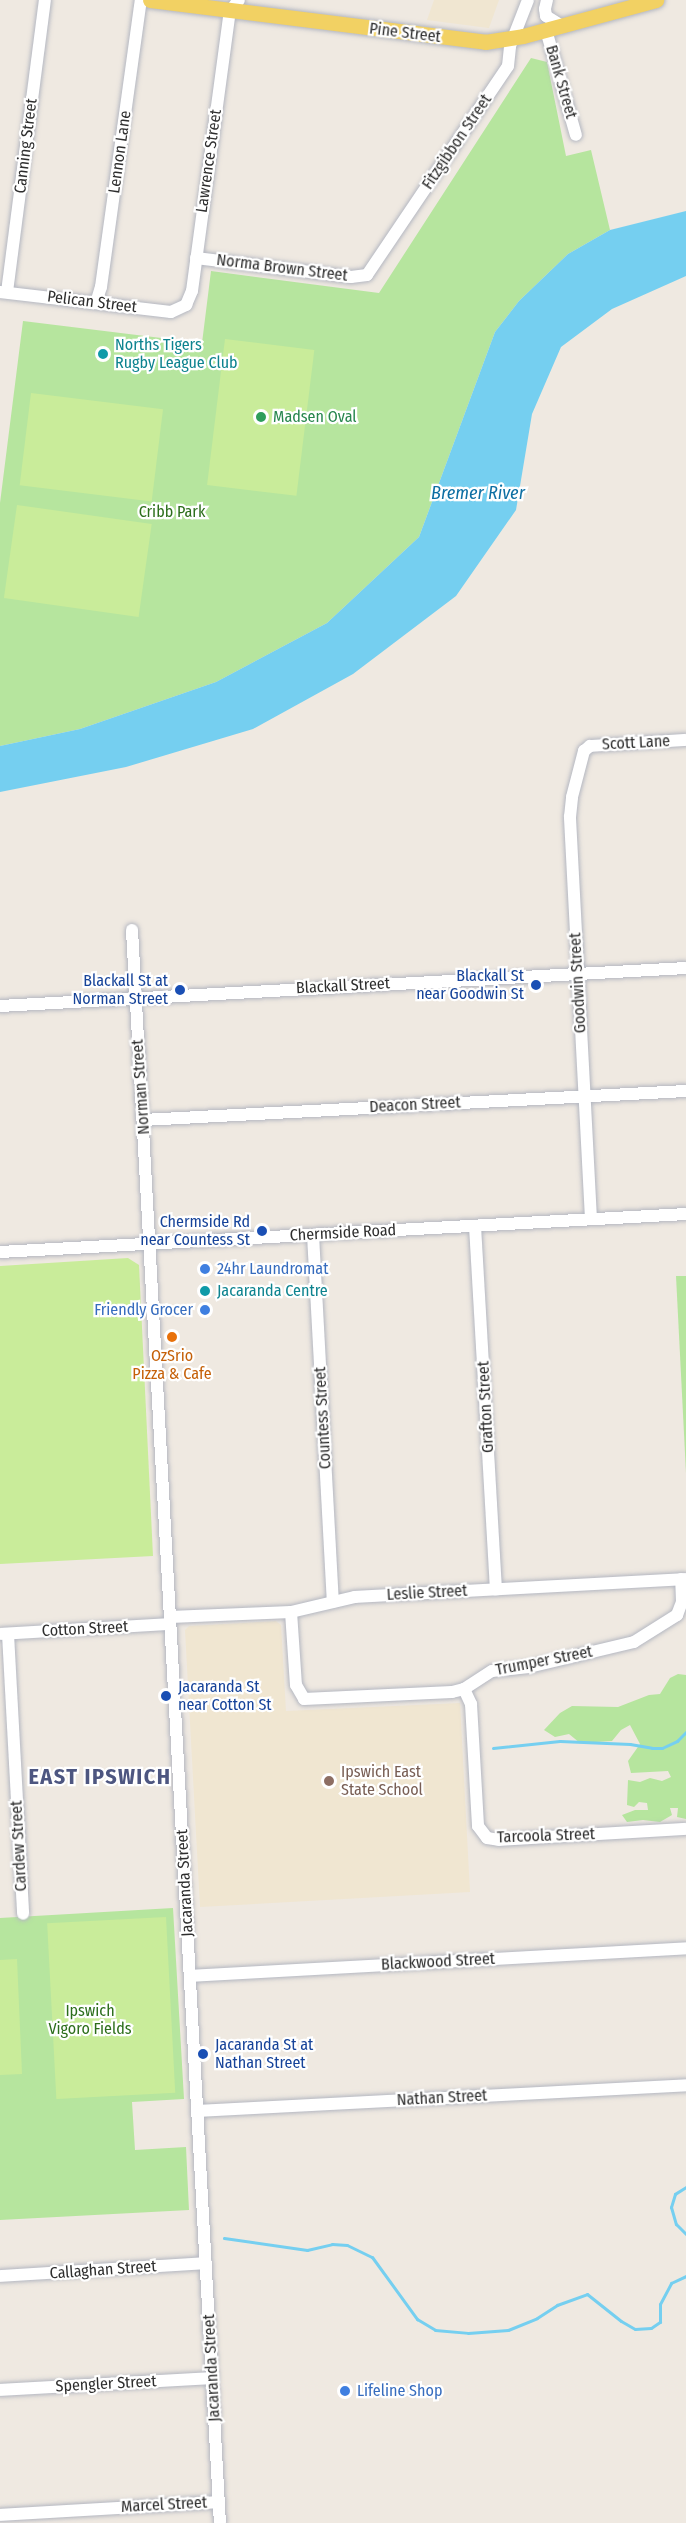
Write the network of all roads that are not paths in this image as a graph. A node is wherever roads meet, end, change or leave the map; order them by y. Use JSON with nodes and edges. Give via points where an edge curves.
{"nodes":[{"id":1,"x":45,"y":0,"type":"edge"},
{"id":2,"x":141,"y":0,"type":"edge"},
{"id":3,"x":150,"y":0,"type":"edge"},
{"id":4,"x":528,"y":0,"type":"edge"},
{"id":5,"x":547,"y":0,"type":"edge"},
{"id":6,"x":656,"y":0,"type":"edge"},
{"id":7,"x":231,"y":4,"type":"edge"},
{"id":8,"x":562,"y":26,"type":"junction"},
{"id":9,"x":546,"y":30,"type":"junction"},
{"id":10,"x":514,"y":38,"type":"junction"},
{"id":11,"x":576,"y":135,"type":"dead end"},
{"id":12,"x":196,"y":258,"type":"junction"},
{"id":13,"x":367,"y":275,"type":"joint"},
{"id":14,"x":2,"y":294,"type":"edge"},
{"id":15,"x":96,"y":303,"type":"junction"},
{"id":16,"x":183,"y":309,"type":"joint"},
{"id":17,"x":686,"y":740,"type":"edge"},
{"id":18,"x":586,"y":748,"type":"joint"},
{"id":19,"x":132,"y":930,"type":"dead end"},
{"id":20,"x":686,"y":968,"type":"edge"},
{"id":21,"x":578,"y":974,"type":"junction"},
{"id":22,"x":136,"y":998,"type":"junction"},
{"id":23,"x":0,"y":1006,"type":"edge"},
{"id":24,"x":686,"y":1091,"type":"edge"},
{"id":25,"x":584,"y":1096,"type":"junction"},
{"id":26,"x":143,"y":1120,"type":"junction"},
{"id":27,"x":686,"y":1214,"type":"edge"},
{"id":28,"x":591,"y":1219,"type":"junction"},
{"id":29,"x":475,"y":1226,"type":"junction"},
{"id":30,"x":313,"y":1234,"type":"junction"},
{"id":31,"x":150,"y":1243,"type":"junction"},
{"id":32,"x":0,"y":1252,"type":"edge"},
{"id":33,"x":684,"y":1579,"type":"edge"},
{"id":34,"x":496,"y":1589,"type":"junction"},
{"id":35,"x":333,"y":1601,"type":"junction"},
{"id":36,"x":291,"y":1612,"type":"junction"},
{"id":37,"x":170,"y":1621,"type":"junction"},
{"id":38,"x":4,"y":1634,"type":"edge"},
{"id":39,"x":464,"y":1689,"type":"junction"},
{"id":40,"x":686,"y":1829,"type":"edge"},
{"id":41,"x":23,"y":1914,"type":"dead end"},
{"id":42,"x":686,"y":1948,"type":"edge"},
{"id":43,"x":190,"y":1976,"type":"junction"},
{"id":44,"x":686,"y":2085,"type":"edge"},
{"id":45,"x":198,"y":2111,"type":"junction"},
{"id":46,"x":206,"y":2263,"type":"junction"},
{"id":47,"x":0,"y":2276,"type":"edge"},
{"id":48,"x":212,"y":2378,"type":"junction"},
{"id":49,"x":0,"y":2390,"type":"edge"},
{"id":50,"x":219,"y":2502,"type":"junction"},
{"id":51,"x":0,"y":2515,"type":"edge"},
{"id":52,"x":220,"y":2523,"type":"edge"}],
"edges":[{"from":1,"to":14,"type":"street","name":"Canning Street"},
{"from":2,"to":15,"type":"street","name":"Lennon Lane"},
{"from":3,"to":7,"type":"main road","name":"Pine Street"},
{"from":4,"to":10,"type":"street","name":"Fitzgibbon Street"},
{"from":5,"to":8,"type":"street","via":[[546,16]]},
{"from":6,"to":8,"type":"main road","name":"Pine Street"},
{"from":7,"to":10,"type":"main road","name":"Pine Street","via":[[463,40]]},
{"from":7,"to":12,"type":"street","name":"Lawrence Street"},
{"from":8,"to":9,"type":"main road","name":"Pine Street"},
{"from":9,"to":10,"type":"main road","name":"Pine Street"},
{"from":9,"to":11,"type":"street","name":"Bank Street"},
{"from":10,"to":13,"type":"street","name":"Fitzgibbon Street","via":[[508,66]]},
{"from":12,"to":13,"type":"street","name":"Norma Brown Street","via":[[351,277]]},
{"from":12,"to":16,"type":"street","name":"Lawrence Street","via":[[191,295]]},
{"from":14,"to":15,"type":"street","name":"Pelican Street"},
{"from":15,"to":16,"type":"street","name":"Pelican Street","via":[[171,312]]},
{"from":17,"to":18,"type":"street","name":"Scott Lane"},
{"from":18,"to":21,"type":"street","name":"Goodwin Street","via":[[570,812]]},
{"from":19,"to":22,"type":"street","name":"Norman Street"},
{"from":20,"to":21,"type":"street","name":"Blackall Street"},
{"from":21,"to":22,"type":"street","name":"Blackall Street"},
{"from":21,"to":25,"type":"street","name":"Goodwin Street"},
{"from":22,"to":23,"type":"street","name":"Blackall Street"},
{"from":22,"to":26,"type":"street","name":"Norman Street"},
{"from":24,"to":25,"type":"street","name":"Deacon Street"},
{"from":25,"to":26,"type":"street","name":"Deacon Street"},
{"from":25,"to":28,"type":"street","name":"Goodwin Street"},
{"from":26,"to":31,"type":"street","name":"Norman Street"},
{"from":27,"to":28,"type":"street","name":"Chermside Road"},
{"from":28,"to":29,"type":"street","name":"Chermside Road"},
{"from":29,"to":30,"type":"street","name":"Chermside Road"},
{"from":29,"to":34,"type":"street","name":"Grafton Street"},
{"from":30,"to":31,"type":"street","name":"Chermside Road"},
{"from":30,"to":35,"type":"street","name":"Countess Street"},
{"from":31,"to":32,"type":"street","name":"Chermside Road"},
{"from":31,"to":37,"type":"street","name":"Jacaranda Street"},
{"from":33,"to":34,"type":"street","name":"Leslie Street"},
{"from":33,"to":39,"type":"street","name":"Trumper Street","via":[[680,1611],[639,1640],[529,1667],[492,1671]]},
{"from":34,"to":35,"type":"street","name":"Leslie Street"},
{"from":35,"to":36,"type":"street","name":"Leslie Street"},
{"from":36,"to":37,"type":"street","name":"Leslie Street"},
{"from":36,"to":39,"type":"street","name":"Trumper Street","via":[[296,1685],[301,1697],[311,1700]]},
{"from":37,"to":38,"type":"street","name":"Cotton Street"},
{"from":37,"to":43,"type":"street","name":"Jacaranda Street"},
{"from":38,"to":41,"type":"street","name":"Cardew Street"},
{"from":39,"to":40,"type":"street","name":"Tarcoola Street","via":[[471,1707],[477,1822],[487,1838]]},
{"from":42,"to":43,"type":"street","name":"Blackwood Street"},
{"from":43,"to":45,"type":"street","name":"Jacaranda Street"},
{"from":44,"to":45,"type":"street","name":"Nathan Street"},
{"from":45,"to":46,"type":"street","name":"Jacaranda Street"},
{"from":46,"to":47,"type":"street","name":"Callaghan Street"},
{"from":46,"to":48,"type":"street","name":"Jacaranda Street"},
{"from":48,"to":49,"type":"street","name":"Spengler Street"},
{"from":48,"to":50,"type":"street","name":"Jacaranda Street"},
{"from":50,"to":51,"type":"street","name":"Marcel Street"},
{"from":50,"to":52,"type":"street","name":"Jacaranda Street"}]}
